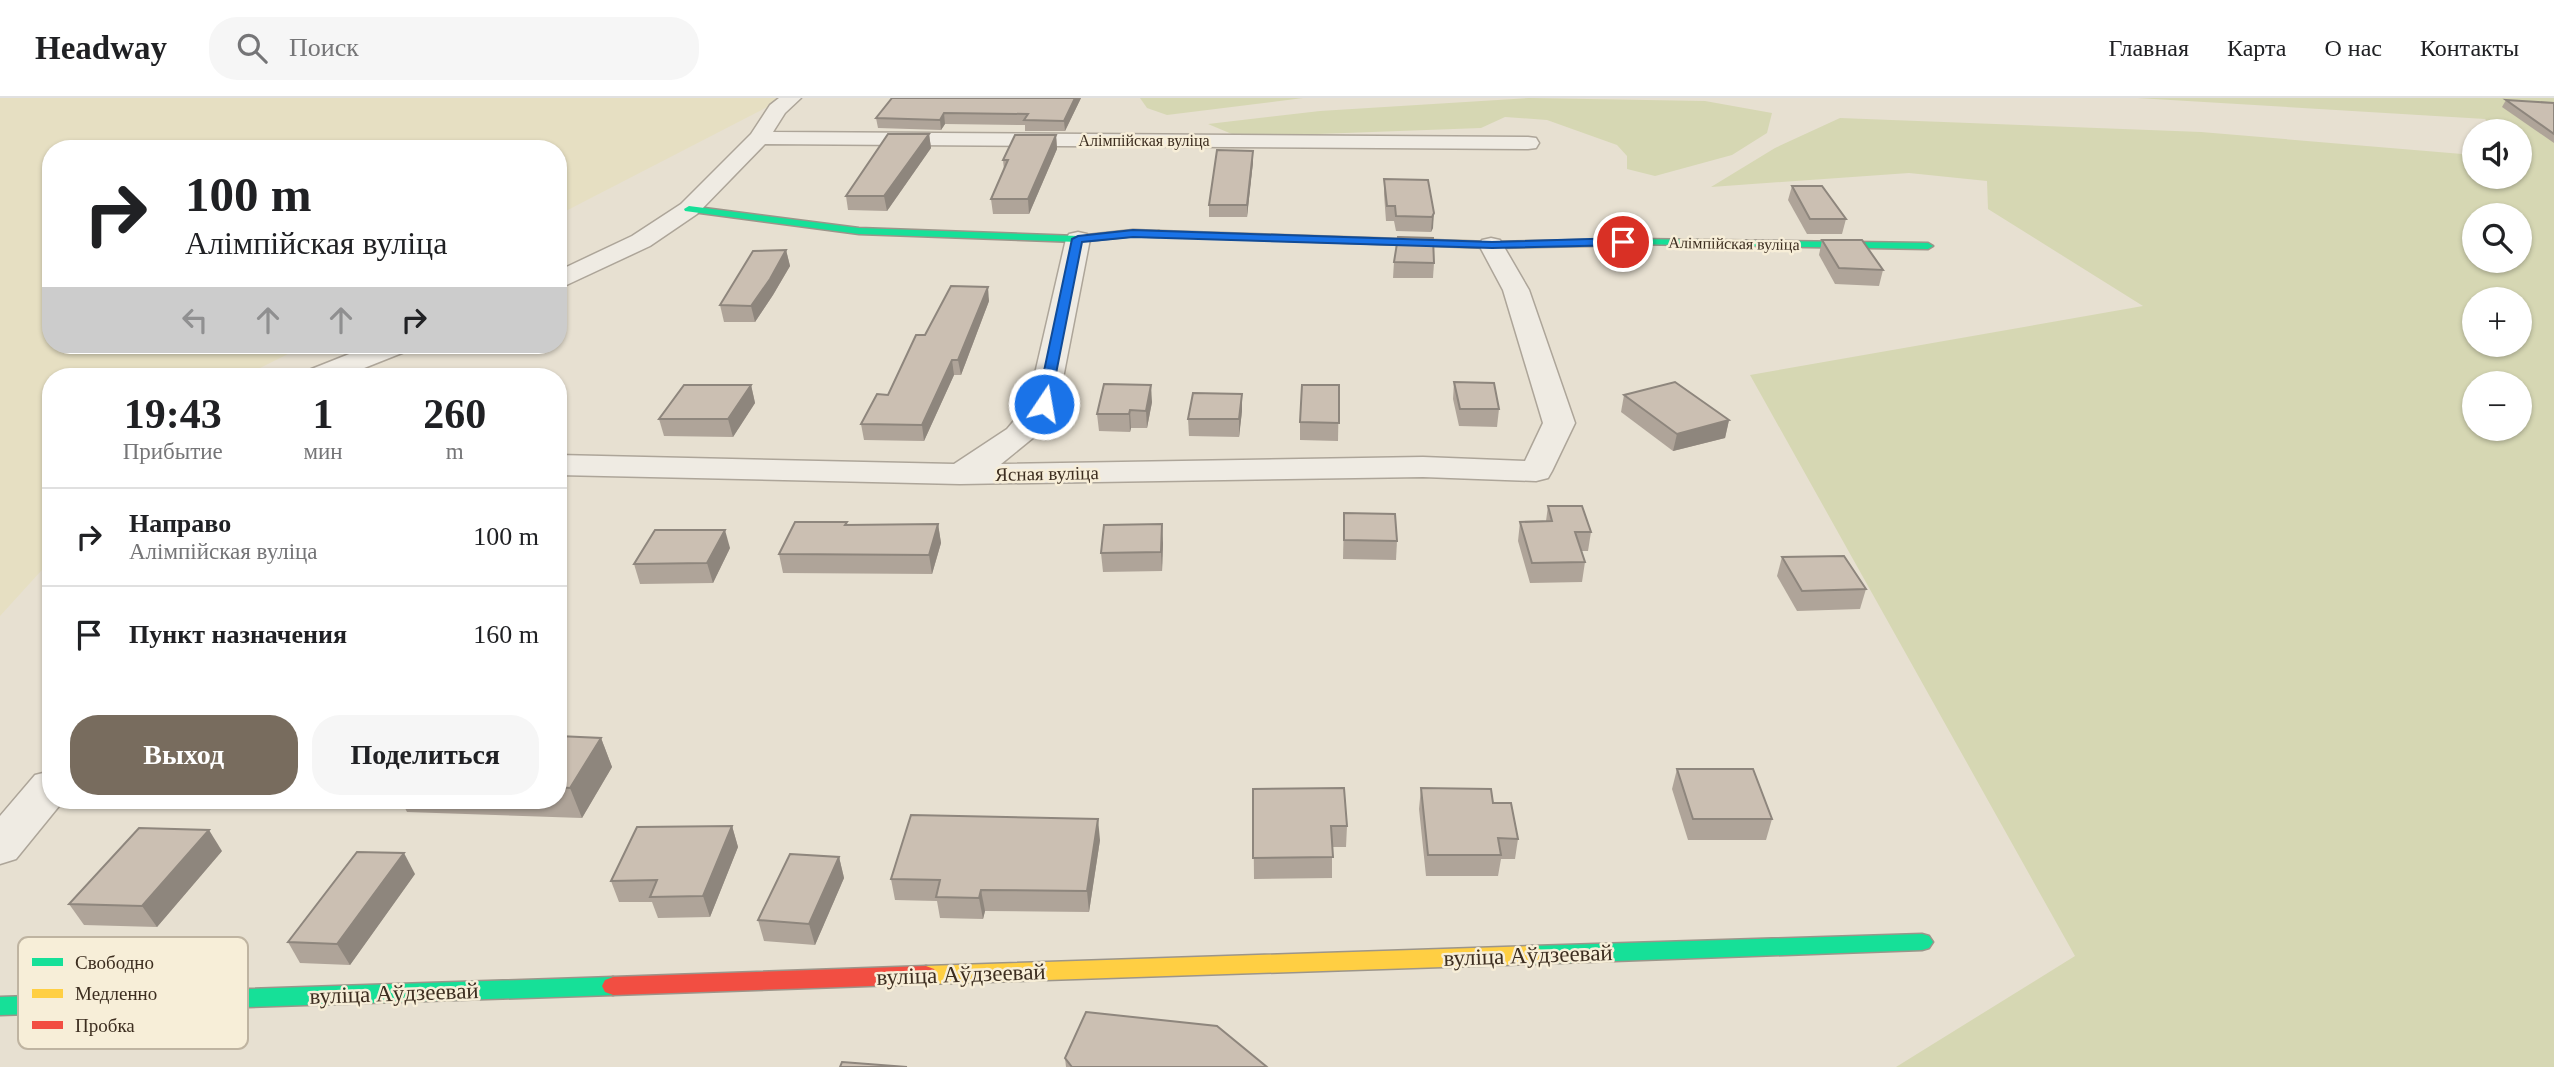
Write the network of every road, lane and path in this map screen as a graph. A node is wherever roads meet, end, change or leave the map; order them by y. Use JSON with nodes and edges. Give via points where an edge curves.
{"nodes":[{"id":1,"x":791,"y":98,"type":"edge"},
{"id":2,"x":759,"y":138,"type":"junction"},
{"id":3,"x":1528,"y":143,"type":"dead end"},
{"id":4,"x":689,"y":209,"type":"junction"},
{"id":5,"x":1078,"y":239,"type":"junction"},
{"id":6,"x":1492,"y":245,"type":"junction"},
{"id":7,"x":1928,"y":246,"type":"dead end"},
{"id":8,"x":567,"y":277,"type":"edge"},
{"id":9,"x":374,"y":354,"type":"edge"},
{"id":10,"x":339,"y":368,"type":"edge"},
{"id":11,"x":567,"y":465,"type":"edge"},
{"id":12,"x":960,"y":474,"type":"junction"},
{"id":13,"x":42,"y":797,"type":"edge"},
{"id":14,"x":0,"y":847,"type":"edge"},
{"id":15,"x":1922,"y":942,"type":"dead end"},
{"id":16,"x":248,"y":998,"type":"edge"},
{"id":17,"x":18,"y":1005,"type":"edge"},
{"id":18,"x":0,"y":1006,"type":"edge"}],
"edges":[{"from":1,"to":2,"type":"street","via":[[777,109]]},
{"from":2,"to":3,"type":"street","name":"Алімпійская вуліца"},
{"from":2,"to":4,"type":"street"},
{"from":4,"to":5,"type":"street","name":"Алімпійская вуліца","via":[[859,231]]},
{"from":4,"to":8,"type":"street","via":[[640,241]]},
{"from":5,"to":6,"type":"street","name":"Алімпійская вуліца","via":[[1133,233]]},
{"from":5,"to":12,"type":"street","via":[[1037,419]]},
{"from":6,"to":7,"type":"street","name":"Алімпійская вуліца","via":[[1596,241]]},
{"from":6,"to":12,"type":"street","name":"Ясная вуліца","via":[[1516,290],[1559,423],[1536,471],[1423,467]]},
{"from":9,"to":10,"type":"street"},
{"from":11,"to":12,"type":"street","name":"Ясная вуліца"},
{"from":13,"to":14,"type":"street"},
{"from":15,"to":16,"type":"street","name":"вуліца Аўдзеевай"},
{"from":17,"to":18,"type":"street","name":"вуліца Аўдзеевай"}]}
